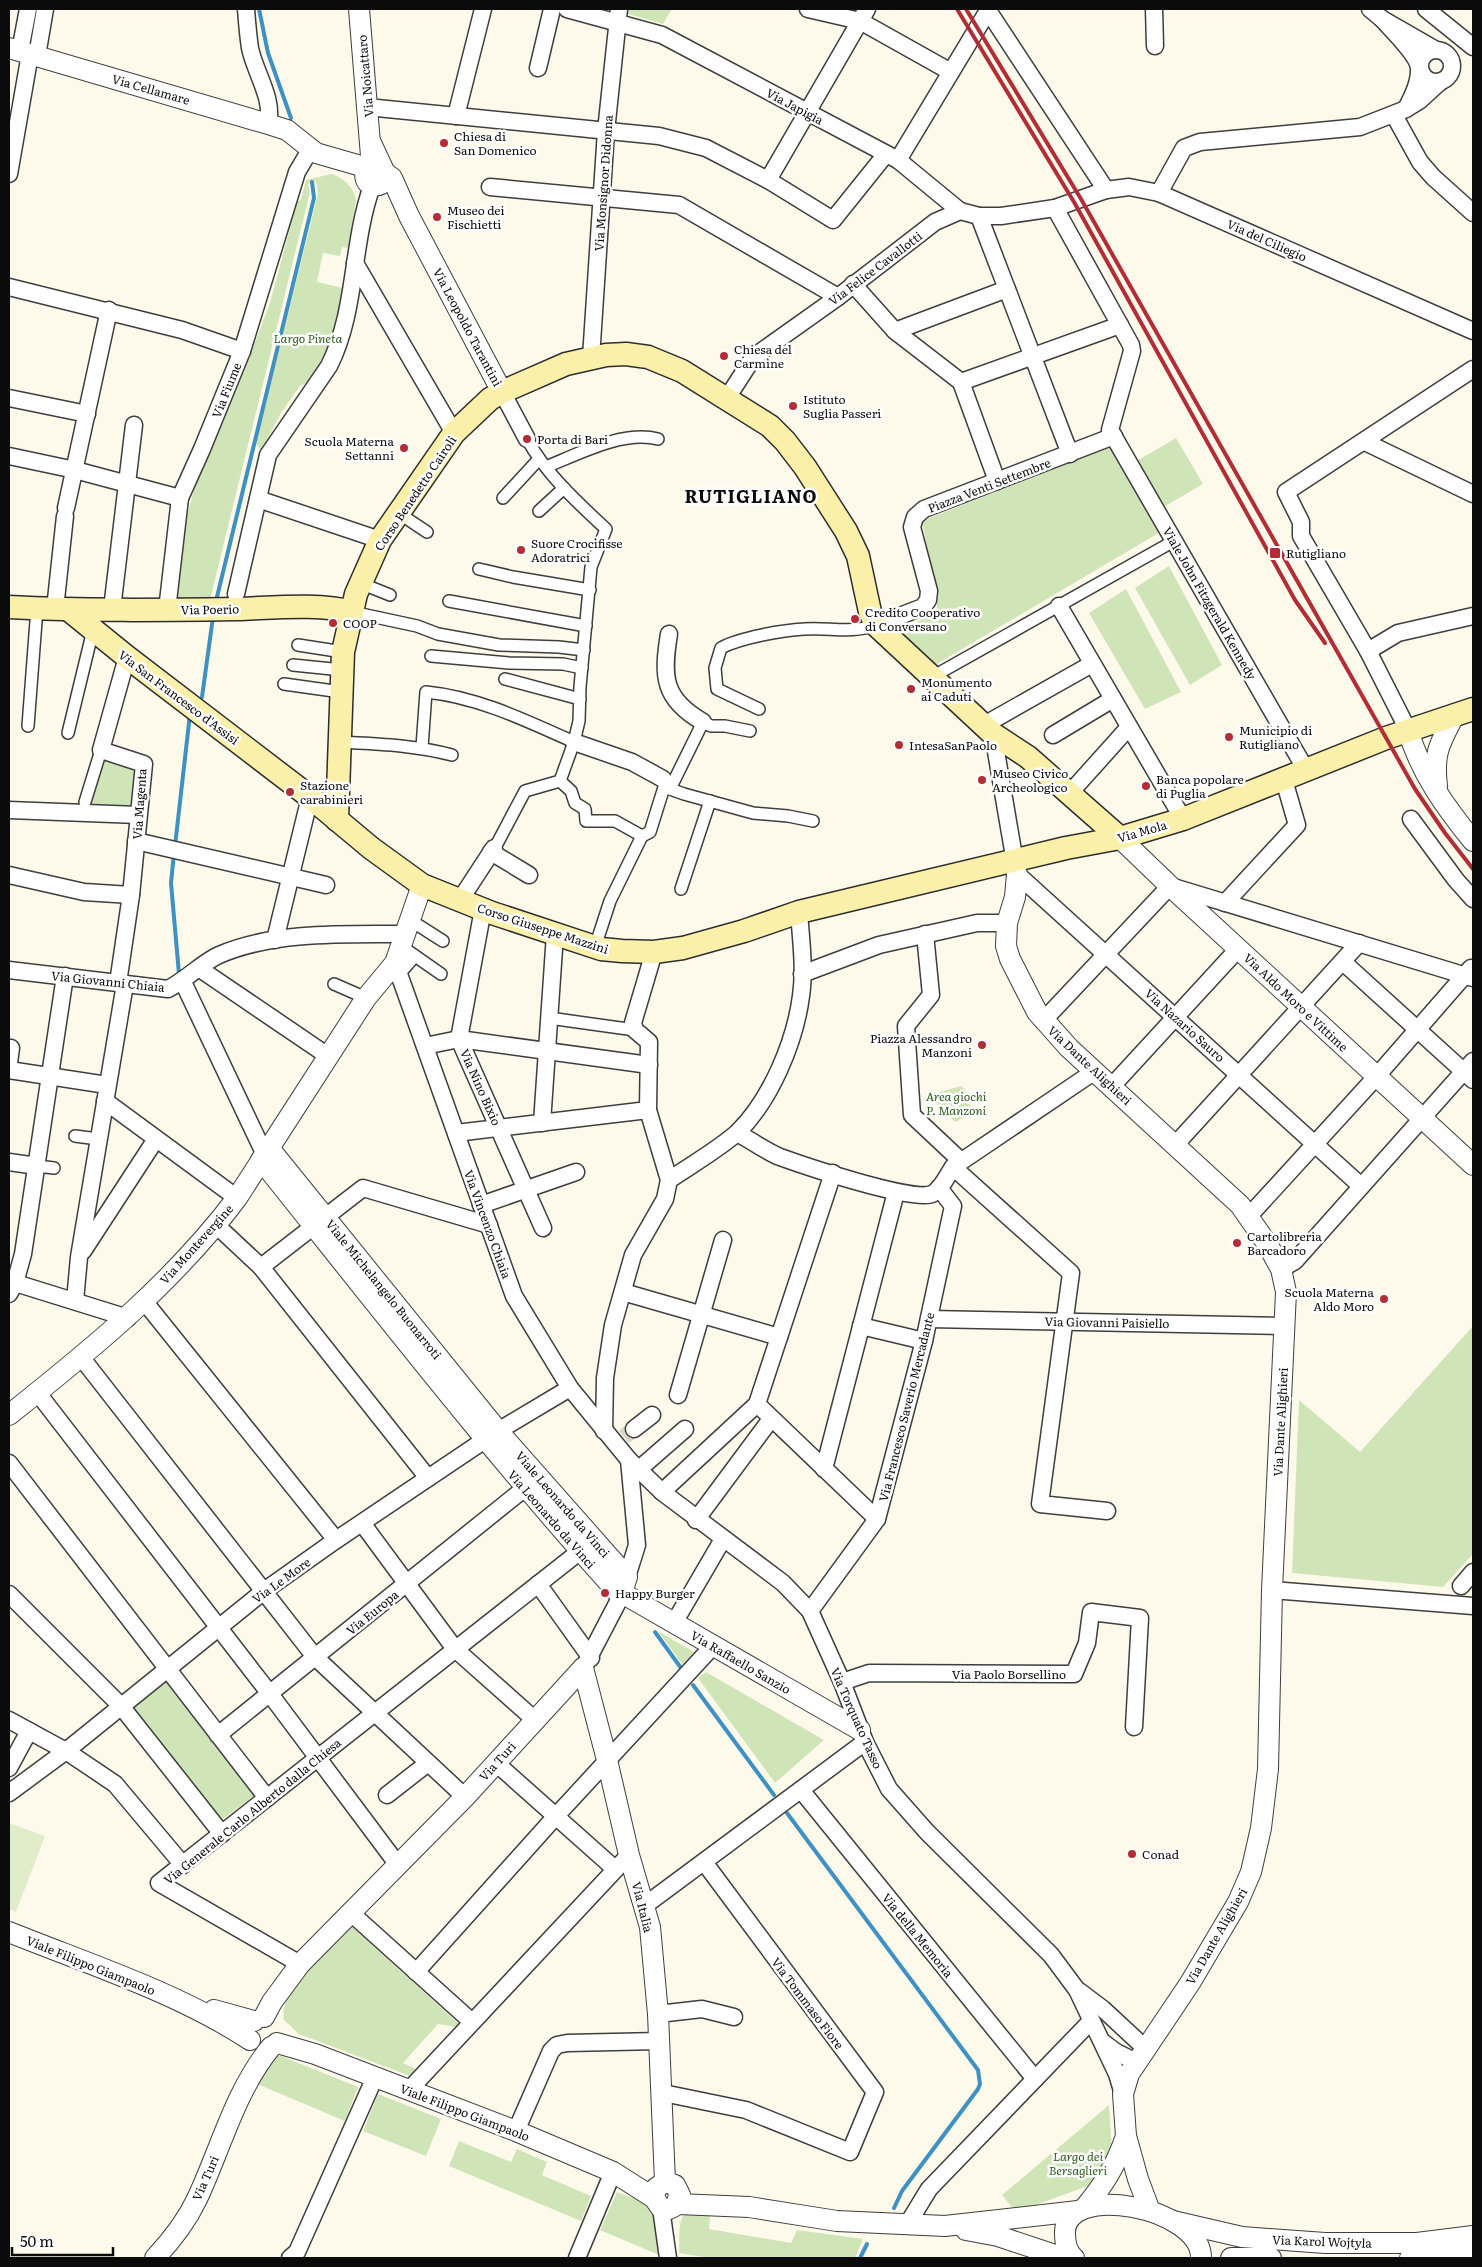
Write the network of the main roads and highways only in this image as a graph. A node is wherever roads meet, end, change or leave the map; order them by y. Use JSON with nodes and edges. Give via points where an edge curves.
{"nodes":[{"id":1,"x":9,"y":607,"type":"edge"},
{"id":2,"x":54,"y":609,"type":"junction"},
{"id":3,"x":352,"y":612,"type":"junction"},
{"id":4,"x":1464,"y":712,"type":"edge"},
{"id":5,"x":337,"y":820,"type":"junction"},
{"id":6,"x":1120,"y":838,"type":"junction"},
{"id":7,"x":799,"y":912,"type":"joint"}],
"edges":[{"from":1,"to":2,"type":"main road"},
{"from":2,"to":3,"type":"main road","name":"Via Poerio","via":[[302,608]]},
{"from":2,"to":5,"type":"main road","name":"Via San Francesco d'Assisi","via":[[94,630]]},
{"from":3,"to":5,"type":"main road","name":"Corso Benedetto Cairoli","via":[[342,661]]},
{"from":3,"to":6,"type":"main road","name":"Corso Benedetto Cairoli","via":[[360,583],[380,540],[454,433],[490,399],[566,364],[626,354],[648,357],[682,371],[727,398],[786,440],[846,531],[858,556],[870,612],[876,625],[988,729],[1028,757]]},
{"from":4,"to":6,"type":"main road","name":"Via Mola","via":[[1408,730],[1183,819]]},
{"from":5,"to":7,"type":"main road","name":"Corso Giuseppe Mazzini","via":[[422,885],[596,947],[622,952],[683,948]]},
{"from":6,"to":7,"type":"main road","name":"Via Mola","via":[[1016,867]]}]}
